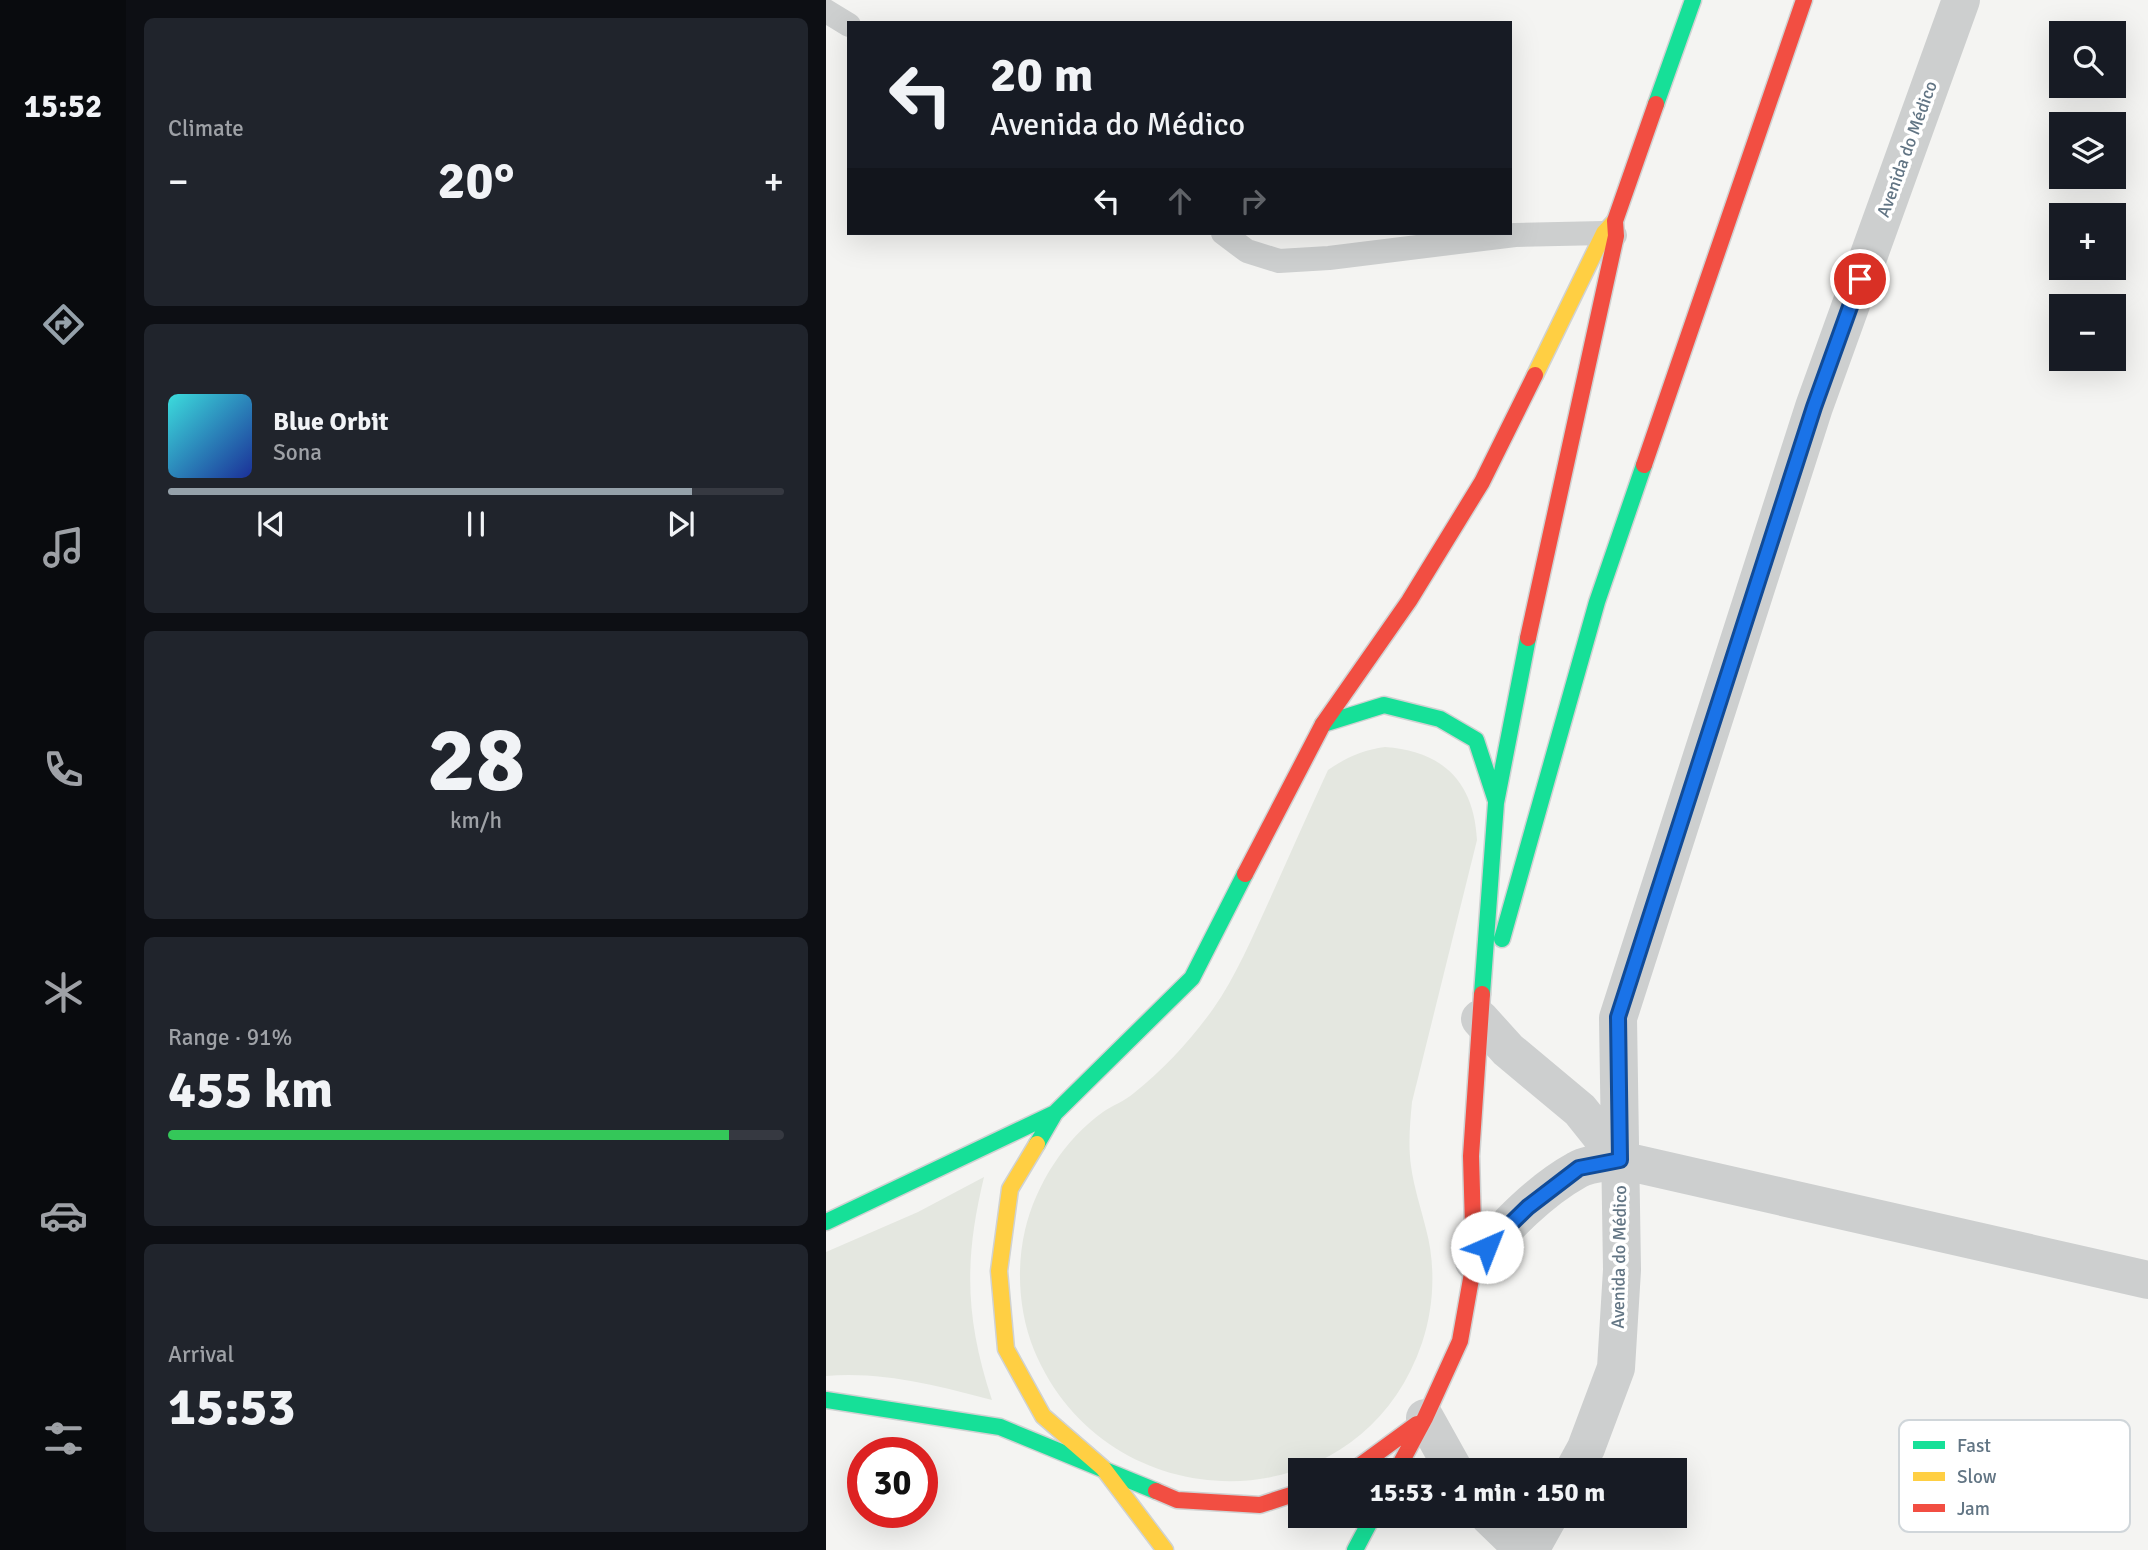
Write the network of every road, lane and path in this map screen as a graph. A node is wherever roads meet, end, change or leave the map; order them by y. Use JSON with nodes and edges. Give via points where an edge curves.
{"nodes":[{"id":1,"x":1693,"y":0,"type":"edge"},
{"id":2,"x":1804,"y":0,"type":"edge"},
{"id":3,"x":1962,"y":0,"type":"edge"},
{"id":4,"x":826,"y":11,"type":"edge"},
{"id":5,"x":847,"y":24,"type":"edge"},
{"id":6,"x":1612,"y":230,"type":"junction"},
{"id":7,"x":1226,"y":235,"type":"edge"},
{"id":8,"x":1323,"y":724,"type":"junction"},
{"id":9,"x":1496,"y":803,"type":"junction"},
{"id":10,"x":1480,"y":1019,"type":"junction"},
{"id":11,"x":1055,"y":1113,"type":"junction"},
{"id":12,"x":1620,"y":1160,"type":"junction"},
{"id":13,"x":826,"y":1222,"type":"edge"},
{"id":14,"x":1474,"y":1262,"type":"junction"},
{"id":15,"x":2148,"y":1280,"type":"edge"},
{"id":16,"x":826,"y":1400,"type":"edge"},
{"id":17,"x":1425,"y":1418,"type":"junction"},
{"id":18,"x":1370,"y":1458,"type":"edge"},
{"id":19,"x":1403,"y":1458,"type":"edge"},
{"id":20,"x":1447,"y":1458,"type":"edge"},
{"id":21,"x":1581,"y":1458,"type":"edge"},
{"id":22,"x":1103,"y":1468,"type":"junction"},
{"id":23,"x":1288,"y":1496,"type":"edge"},
{"id":24,"x":1366,"y":1528,"type":"edge"},
{"id":25,"x":1501,"y":1528,"type":"edge"},
{"id":26,"x":1542,"y":1528,"type":"edge"},
{"id":27,"x":1165,"y":1550,"type":"edge"},
{"id":28,"x":1354,"y":1550,"type":"edge"},
{"id":29,"x":1524,"y":1550,"type":"edge"},
{"id":30,"x":1530,"y":1550,"type":"edge"}],
"edges":[{"from":1,"to":6,"type":"main road"},
{"from":2,"to":10,"type":"main road","via":[[1597,602]]},
{"from":3,"to":12,"type":"street","name":"Avenida do Médico","via":[[1814,407],[1618,1017]]},
{"from":4,"to":5,"type":"lane"},
{"from":6,"to":7,"type":"lane","via":[[1516,235],[1279,261],[1247,251]]},
{"from":6,"to":8,"type":"main road","via":[[1482,482],[1409,601]]},
{"from":6,"to":9,"type":"main road"},
{"from":8,"to":9,"type":"main road","via":[[1384,705],[1440,719],[1476,740]]},
{"from":8,"to":11,"type":"main road","via":[[1192,978]]},
{"from":9,"to":10,"type":"main road"},
{"from":10,"to":12,"type":"street","via":[[1508,1050],[1580,1110]]},
{"from":10,"to":14,"type":"main road","via":[[1471,1156]]},
{"from":11,"to":13,"type":"main road"},
{"from":11,"to":22,"type":"main road","via":[[1010,1189],[999,1271],[1006,1349],[1043,1416]]},
{"from":12,"to":14,"type":"street","via":[[1579,1168],[1553,1186],[1500,1232]]},
{"from":12,"to":15,"type":"street"},
{"from":12,"to":21,"type":"street","name":"Avenida do Médico","via":[[1622,1270],[1616,1368]]},
{"from":14,"to":17,"type":"main road","via":[[1460,1341]]},
{"from":16,"to":22,"type":"main road","via":[[1000,1427]]},
{"from":17,"to":18,"type":"main road"},
{"from":17,"to":19,"type":"main road"},
{"from":17,"to":20,"type":"street"},
{"from":22,"to":23,"type":"main road","via":[[1177,1500],[1259,1505]]},
{"from":22,"to":27,"type":"main road"},
{"from":24,"to":28,"type":"main road"},
{"from":25,"to":29,"type":"street"},
{"from":26,"to":30,"type":"street"}]}
